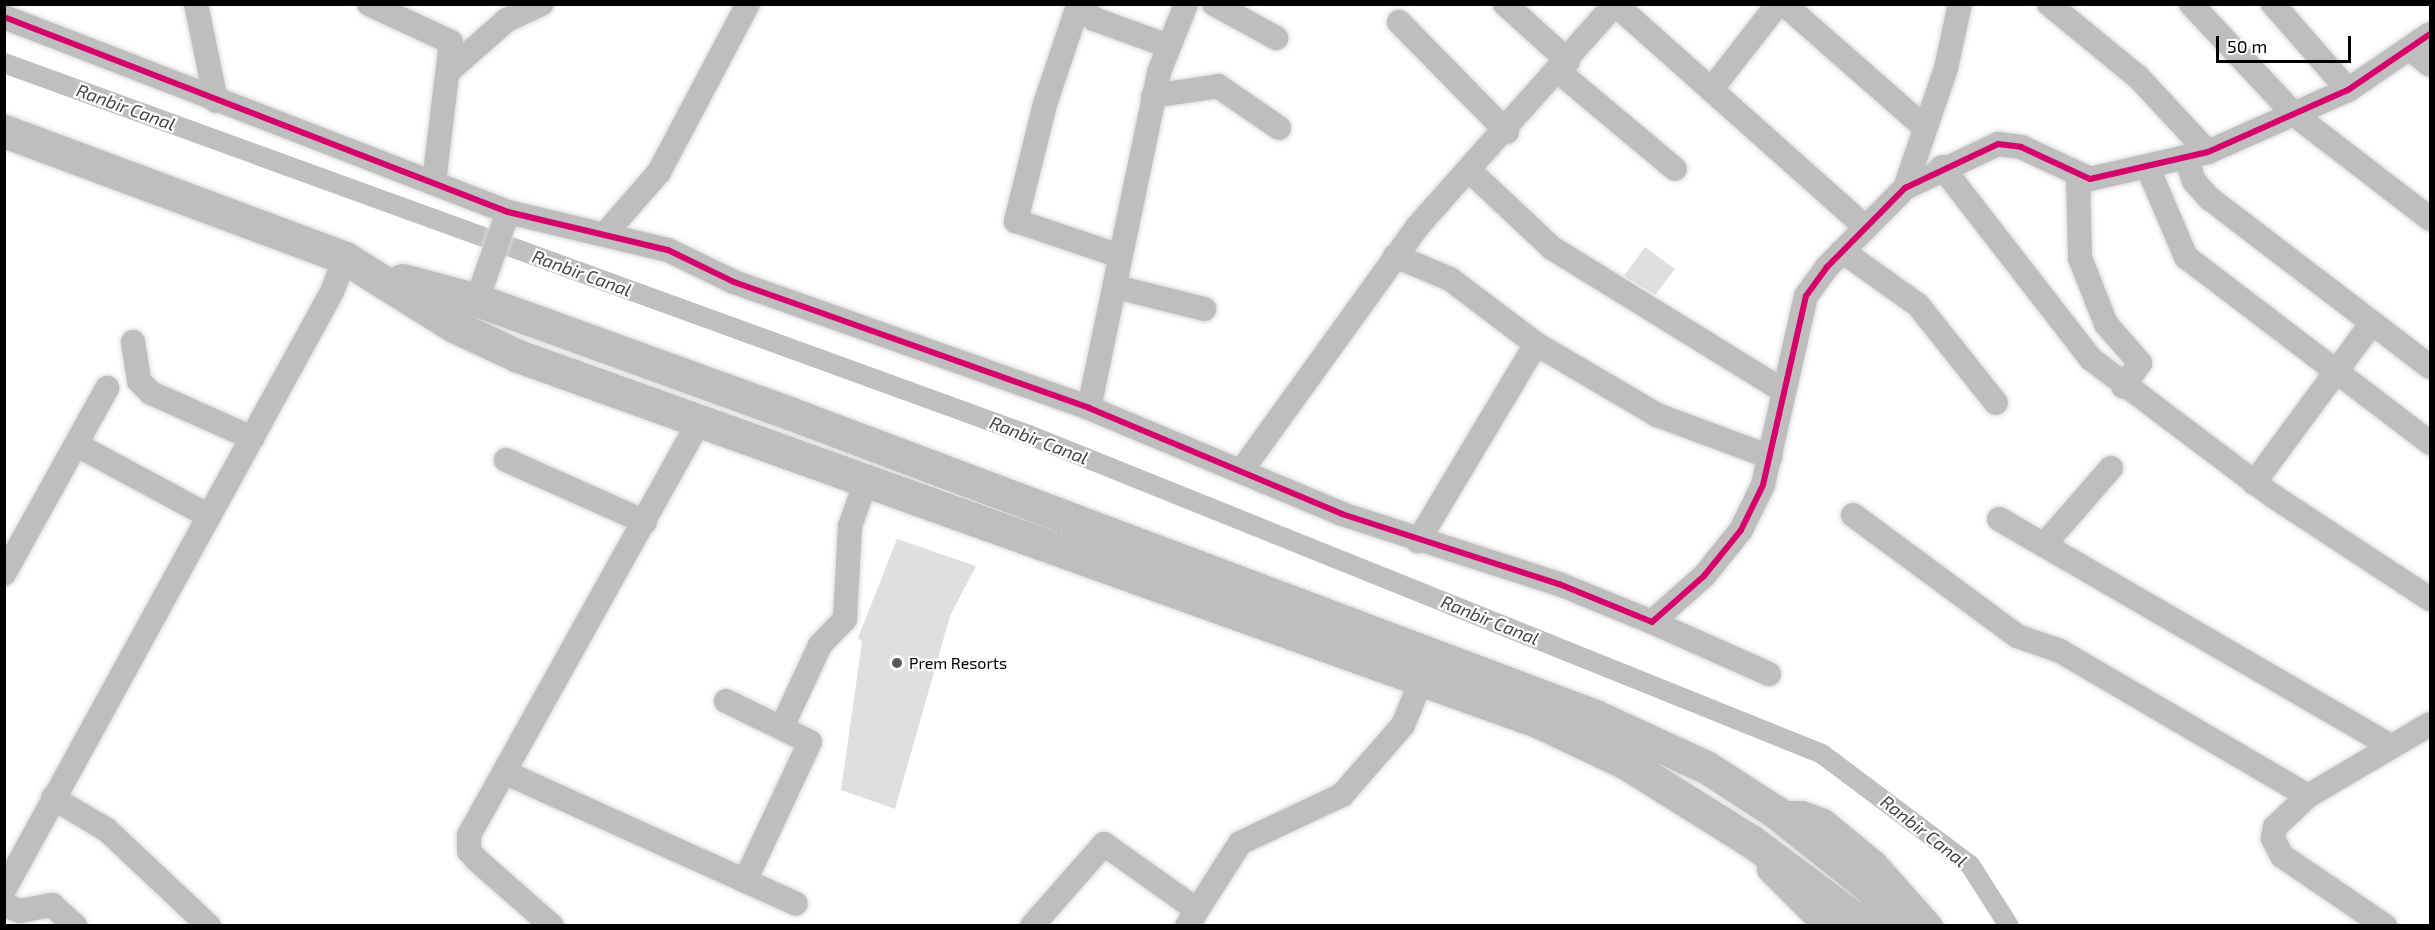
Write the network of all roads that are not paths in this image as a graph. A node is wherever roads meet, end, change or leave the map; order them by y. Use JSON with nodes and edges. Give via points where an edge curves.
{"nodes":[{"id":1,"x":196,"y":4,"type":"edge"},
{"id":2,"x":369,"y":4,"type":"edge"},
{"id":3,"x":541,"y":4,"type":"edge"},
{"id":4,"x":748,"y":4,"type":"edge"},
{"id":5,"x":1186,"y":4,"type":"edge"},
{"id":6,"x":1214,"y":4,"type":"edge"},
{"id":7,"x":1505,"y":4,"type":"edge"},
{"id":8,"x":1778,"y":4,"type":"edge"},
{"id":9,"x":1784,"y":4,"type":"edge"},
{"id":10,"x":2049,"y":4,"type":"edge"},
{"id":11,"x":2190,"y":4,"type":"edge"},
{"id":12,"x":2273,"y":4,"type":"edge"},
{"id":13,"x":1077,"y":5,"type":"edge"},
{"id":14,"x":1615,"y":5,"type":"edge"},
{"id":15,"x":1957,"y":7,"type":"edge"},
{"id":16,"x":4,"y":17,"type":"edge"},
{"id":17,"x":1400,"y":22,"type":"dead end"},
{"id":18,"x":2430,"y":34,"type":"edge"},
{"id":19,"x":1276,"y":38,"type":"dead end"},
{"id":20,"x":1168,"y":46,"type":"junction"},
{"id":21,"x":2421,"y":58,"type":"edge"},
{"id":22,"x":1564,"y":67,"type":"junction"},
{"id":23,"x":450,"y":70,"type":"junction"},
{"id":24,"x":1711,"y":90,"type":"junction"},
{"id":25,"x":2348,"y":90,"type":"junction"},
{"id":26,"x":1153,"y":96,"type":"junction"},
{"id":27,"x":216,"y":101,"type":"junction"},
{"id":28,"x":2295,"y":114,"type":"junction"},
{"id":29,"x":1279,"y":128,"type":"dead end"},
{"id":30,"x":1925,"y":128,"type":"junction"},
{"id":31,"x":1507,"y":132,"type":"junction"},
{"id":32,"x":15,"y":137,"type":"edge"},
{"id":33,"x":2197,"y":154,"type":"junction"},
{"id":34,"x":1942,"y":167,"type":"junction"},
{"id":35,"x":2148,"y":168,"type":"junction"},
{"id":36,"x":1675,"y":169,"type":"dead end"},
{"id":37,"x":1470,"y":171,"type":"junction"},
{"id":38,"x":2078,"y":175,"type":"junction"},
{"id":39,"x":434,"y":182,"type":"junction"},
{"id":40,"x":1905,"y":188,"type":"junction"},
{"id":41,"x":2430,"y":219,"type":"edge"},
{"id":42,"x":506,"y":222,"type":"junction"},
{"id":43,"x":1866,"y":227,"type":"junction"},
{"id":44,"x":606,"y":233,"type":"junction"},
{"id":45,"x":1842,"y":251,"type":"junction"},
{"id":46,"x":1120,"y":256,"type":"junction"},
{"id":47,"x":1395,"y":256,"type":"junction"},
{"id":48,"x":345,"y":258,"type":"junction"},
{"id":49,"x":375,"y":273,"type":"junction"},
{"id":50,"x":1116,"y":287,"type":"junction"},
{"id":51,"x":477,"y":300,"type":"junction"},
{"id":52,"x":1204,"y":309,"type":"dead end"},
{"id":53,"x":2372,"y":323,"type":"junction"},
{"id":54,"x":133,"y":342,"type":"dead end"},
{"id":55,"x":1536,"y":344,"type":"junction"},
{"id":56,"x":2430,"y":367,"type":"edge"},
{"id":57,"x":2334,"y":374,"type":"junction"},
{"id":58,"x":2123,"y":387,"type":"junction"},
{"id":59,"x":107,"y":388,"type":"dead end"},
{"id":60,"x":1782,"y":390,"type":"junction"},
{"id":61,"x":1996,"y":403,"type":"dead end"},
{"id":62,"x":1089,"y":408,"type":"junction"},
{"id":63,"x":698,"y":424,"type":"junction"},
{"id":64,"x":252,"y":438,"type":"junction"},
{"id":65,"x":2430,"y":443,"type":"edge"},
{"id":66,"x":77,"y":445,"type":"junction"},
{"id":67,"x":1770,"y":457,"type":"junction"},
{"id":68,"x":506,"y":460,"type":"dead end"},
{"id":69,"x":2111,"y":468,"type":"dead end"},
{"id":70,"x":1242,"y":470,"type":"junction"},
{"id":71,"x":2254,"y":483,"type":"junction"},
{"id":72,"x":865,"y":484,"type":"junction"},
{"id":73,"x":1853,"y":515,"type":"dead end"},
{"id":74,"x":209,"y":516,"type":"junction"},
{"id":75,"x":1998,"y":519,"type":"dead end"},
{"id":76,"x":645,"y":522,"type":"junction"},
{"id":77,"x":1418,"y":541,"type":"junction"},
{"id":78,"x":2044,"y":545,"type":"junction"},
{"id":79,"x":4,"y":574,"type":"edge"},
{"id":80,"x":2430,"y":599,"type":"edge"},
{"id":81,"x":1652,"y":622,"type":"junction"},
{"id":82,"x":1769,"y":674,"type":"dead end"},
{"id":83,"x":1422,"y":679,"type":"junction"},
{"id":84,"x":726,"y":701,"type":"dead end"},
{"id":85,"x":2430,"y":724,"type":"edge"},
{"id":86,"x":782,"y":727,"type":"junction"},
{"id":87,"x":2390,"y":746,"type":"junction"},
{"id":88,"x":504,"y":772,"type":"junction"},
{"id":89,"x":2308,"y":796,"type":"junction"},
{"id":90,"x":66,"y":805,"type":"junction"},
{"id":91,"x":1777,"y":813,"type":"junction"},
{"id":92,"x":1715,"y":821,"type":"junction"},
{"id":93,"x":745,"y":881,"type":"junction"},
{"id":94,"x":8,"y":896,"type":"edge"},
{"id":95,"x":796,"y":904,"type":"dead end"},
{"id":96,"x":1192,"y":918,"type":"edge"},
{"id":97,"x":75,"y":926,"type":"edge"},
{"id":98,"x":209,"y":926,"type":"edge"},
{"id":99,"x":552,"y":926,"type":"edge"},
{"id":100,"x":1032,"y":926,"type":"edge"},
{"id":101,"x":1825,"y":926,"type":"edge"},
{"id":102,"x":1865,"y":926,"type":"edge"},
{"id":103,"x":1906,"y":926,"type":"edge"},
{"id":104,"x":1931,"y":926,"type":"edge"},
{"id":105,"x":2385,"y":926,"type":"edge"}],
"edges":[{"from":1,"to":27,"type":"street"},
{"from":2,"to":23,"type":"street","via":[[448,38]]},
{"from":3,"to":23,"type":"street","via":[[507,20]]},
{"from":4,"to":44,"type":"street","via":[[659,172]]},
{"from":5,"to":20,"type":"street"},
{"from":6,"to":19,"type":"street"},
{"from":7,"to":22,"type":"street"},
{"from":8,"to":24,"type":"street"},
{"from":9,"to":30,"type":"street"},
{"from":10,"to":33,"type":"street","via":[[2138,77]]},
{"from":11,"to":28,"type":"street"},
{"from":12,"to":25,"type":"street"},
{"from":13,"to":20,"type":"street","via":[[1094,19]]},
{"from":13,"to":46,"type":"street","via":[[1045,104],[1016,221]]},
{"from":14,"to":22,"type":"street"},
{"from":14,"to":24,"type":"street"},
{"from":15,"to":30,"type":"street"},
{"from":16,"to":27,"type":"street"},
{"from":17,"to":31,"type":"street"},
{"from":18,"to":21,"type":"street"},
{"from":20,"to":26,"type":"street"},
{"from":21,"to":25,"type":"street"},
{"from":22,"to":31,"type":"street"},
{"from":22,"to":36,"type":"street"},
{"from":23,"to":39,"type":"street"},
{"from":24,"to":43,"type":"street"},
{"from":25,"to":28,"type":"street"},
{"from":26,"to":29,"type":"street","via":[[1218,86]]},
{"from":26,"to":46,"type":"street"},
{"from":27,"to":39,"type":"street"},
{"from":28,"to":33,"type":"street"},
{"from":28,"to":41,"type":"street"},
{"from":30,"to":40,"type":"street"},
{"from":31,"to":37,"type":"street"},
{"from":32,"to":48,"type":"highway"},
{"from":33,"to":35,"type":"street"},
{"from":33,"to":53,"type":"street","via":[[2201,190]]},
{"from":34,"to":38,"type":"street","via":[[1986,147],[2008,144]]},
{"from":34,"to":40,"type":"street"},
{"from":34,"to":58,"type":"street","via":[[2071,334]]},
{"from":35,"to":38,"type":"street","via":[[2102,178]]},
{"from":35,"to":57,"type":"street","via":[[2186,257]]},
{"from":37,"to":47,"type":"street"},
{"from":37,"to":60,"type":"street","via":[[1552,248]]},
{"from":38,"to":58,"type":"street","via":[[2080,258],[2106,324],[2140,363]]},
{"from":39,"to":42,"type":"street"},
{"from":40,"to":43,"type":"street"},
{"from":42,"to":44,"type":"street"},
{"from":42,"to":51,"type":"street"},
{"from":43,"to":45,"type":"street"},
{"from":44,"to":62,"type":"street","via":[[668,250],[734,282]]},
{"from":45,"to":60,"type":"street","via":[[1806,296]]},
{"from":45,"to":61,"type":"street","via":[[1918,305]]},
{"from":46,"to":50,"type":"street"},
{"from":47,"to":55,"type":"street","via":[[1450,279]]},
{"from":47,"to":70,"type":"street"},
{"from":48,"to":49,"type":"highway"},
{"from":48,"to":64,"type":"street"},
{"from":49,"to":51,"type":"highway"},
{"from":49,"to":63,"type":"highway","via":[[480,340]]},
{"from":50,"to":52,"type":"street"},
{"from":50,"to":62,"type":"street"},
{"from":51,"to":91,"type":"highway","via":[[1180,557],[1595,716],[1706,767]]},
{"from":53,"to":56,"type":"street"},
{"from":53,"to":57,"type":"street"},
{"from":54,"to":64,"type":"street","via":[[139,381],[151,393]]},
{"from":55,"to":67,"type":"street","via":[[1657,415]]},
{"from":55,"to":77,"type":"street"},
{"from":57,"to":65,"type":"street"},
{"from":57,"to":71,"type":"street"},
{"from":58,"to":71,"type":"street"},
{"from":59,"to":66,"type":"street"},
{"from":60,"to":67,"type":"street"},
{"from":62,"to":70,"type":"street"},
{"from":63,"to":72,"type":"highway"},
{"from":63,"to":76,"type":"street"},
{"from":64,"to":74,"type":"street"},
{"from":66,"to":74,"type":"street"},
{"from":66,"to":79,"type":"street"},
{"from":67,"to":81,"type":"street","via":[[1741,530],[1704,576]]},
{"from":68,"to":76,"type":"street"},
{"from":69,"to":78,"type":"street"},
{"from":70,"to":77,"type":"street"},
{"from":71,"to":80,"type":"street"},
{"from":72,"to":83,"type":"highway"},
{"from":72,"to":86,"type":"street","via":[[850,526],[845,619],[820,645]]},
{"from":73,"to":89,"type":"street","via":[[2017,636],[2060,651]]},
{"from":74,"to":90,"type":"street"},
{"from":75,"to":78,"type":"street"},
{"from":76,"to":88,"type":"street"},
{"from":77,"to":81,"type":"street","via":[[1559,584]]},
{"from":78,"to":87,"type":"street"},
{"from":81,"to":82,"type":"street"},
{"from":83,"to":92,"type":"highway","via":[[1587,743]]},
{"from":83,"to":96,"type":"street","via":[[1403,725],[1342,795],[1240,843]]},
{"from":84,"to":86,"type":"street"},
{"from":85,"to":87,"type":"street"},
{"from":86,"to":93,"type":"street","via":[[808,740],[810,747]]},
{"from":87,"to":89,"type":"street"},
{"from":88,"to":93,"type":"street"},
{"from":88,"to":99,"type":"street","via":[[469,835],[469,851]]},
{"from":89,"to":105,"type":"street","via":[[2275,827],[2275,845],[2295,866]]},
{"from":90,"to":94,"type":"street"},
{"from":90,"to":98,"type":"street","via":[[107,830]]},
{"from":91,"to":103,"type":"highway","via":[[1868,885]]},
{"from":91,"to":104,"type":"street","via":[[1802,813],[1824,821],[1875,863]]},
{"from":92,"to":101,"type":"street"},
{"from":92,"to":102,"type":"highway","via":[[1806,877]]},
{"from":93,"to":95,"type":"street"},
{"from":94,"to":97,"type":"street","via":[[52,905]]},
{"from":96,"to":100,"type":"street","via":[[1104,844]]}]}
